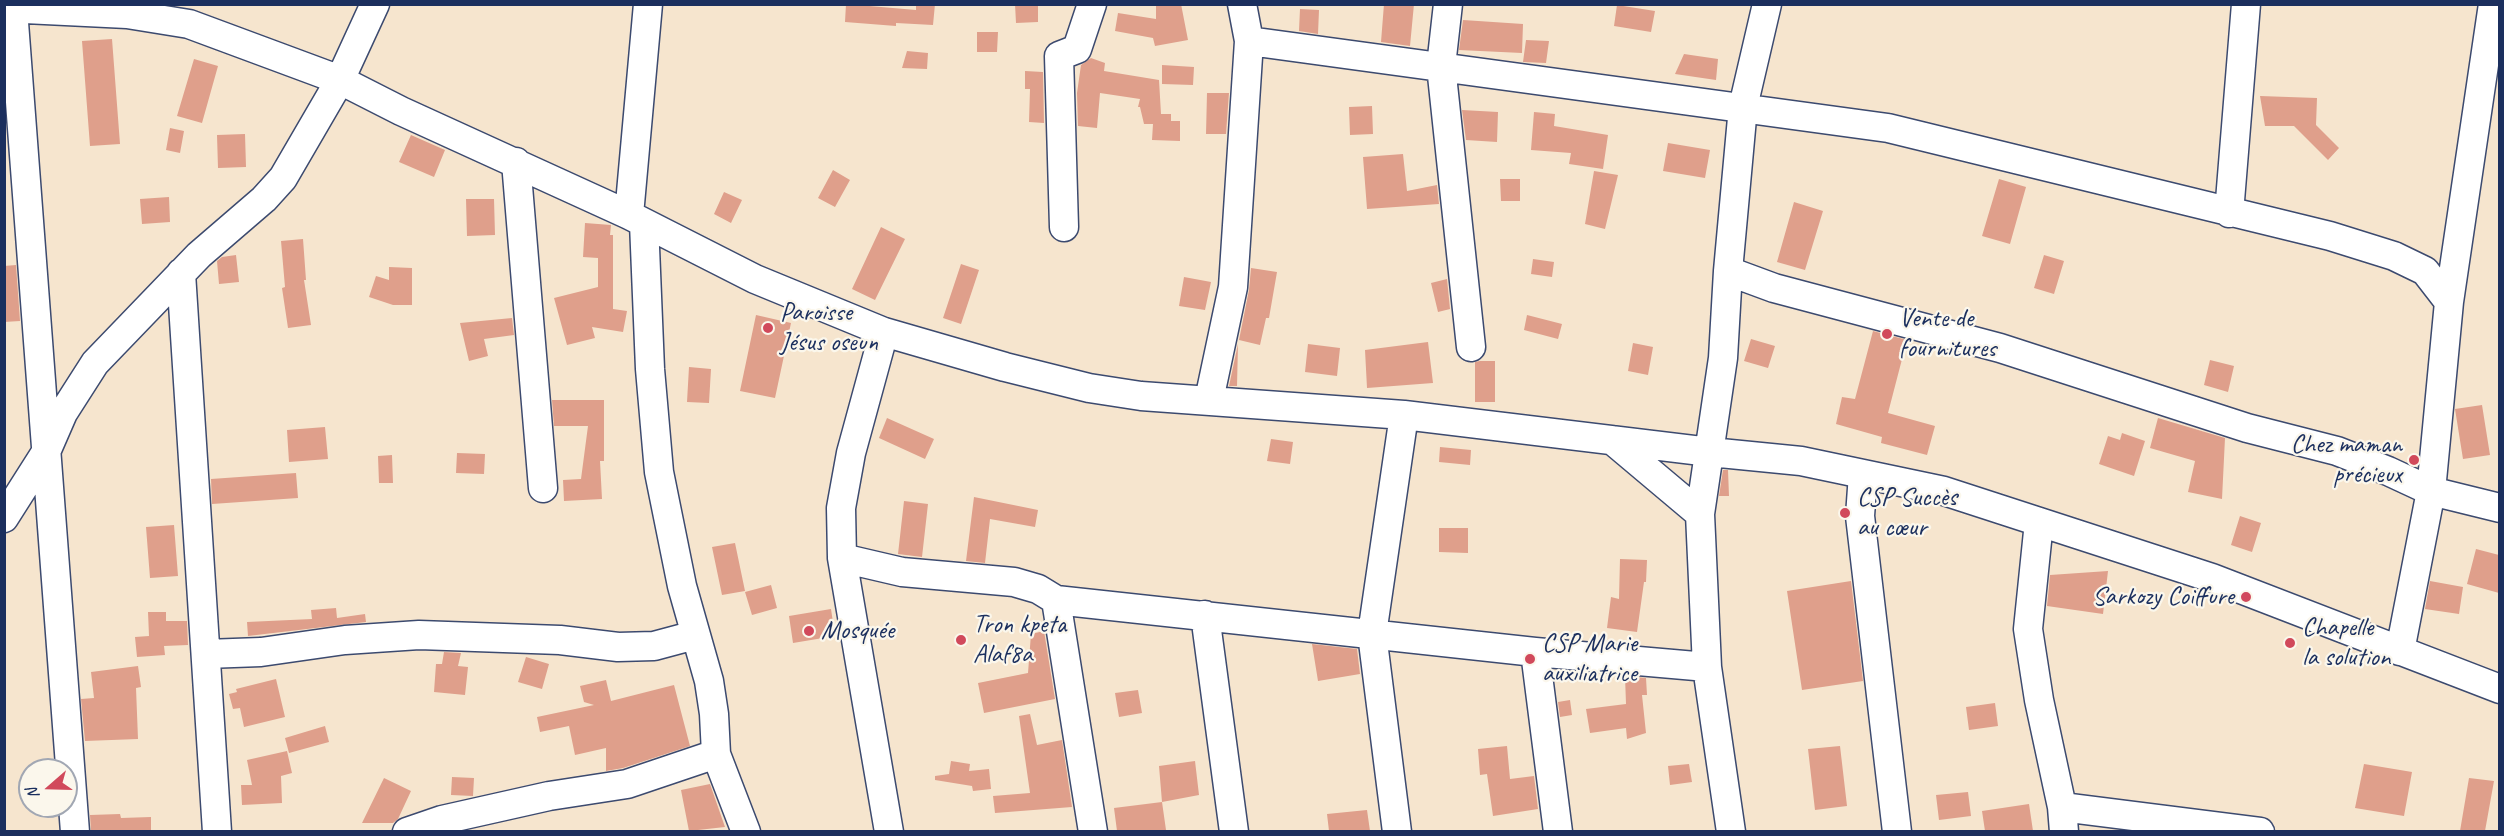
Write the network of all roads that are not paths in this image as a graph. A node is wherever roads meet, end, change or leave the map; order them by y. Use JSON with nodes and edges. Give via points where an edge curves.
{"nodes":[{"id":1,"x":375,"y":4,"type":"edge"},
{"id":2,"x":648,"y":4,"type":"edge"},
{"id":3,"x":1092,"y":4,"type":"edge"},
{"id":4,"x":1242,"y":4,"type":"edge"},
{"id":5,"x":1448,"y":4,"type":"edge"},
{"id":6,"x":1767,"y":4,"type":"edge"},
{"id":7,"x":2246,"y":4,"type":"edge"},
{"id":8,"x":2493,"y":4,"type":"edge"},
{"id":9,"x":9,"y":9,"type":"edge"},
{"id":10,"x":1250,"y":41,"type":"junction"},
{"id":11,"x":1441,"y":66,"type":"junction"},
{"id":12,"x":340,"y":80,"type":"junction"},
{"id":13,"x":1743,"y":107,"type":"junction"},
{"id":14,"x":516,"y":162,"type":"junction"},
{"id":15,"x":2229,"y":213,"type":"junction"},
{"id":16,"x":637,"y":219,"type":"junction"},
{"id":17,"x":1064,"y":227,"type":"dead end"},
{"id":18,"x":1728,"y":271,"type":"junction"},
{"id":19,"x":181,"y":273,"type":"junction"},
{"id":20,"x":2449,"y":302,"type":"junction"},
{"id":21,"x":884,"y":332,"type":"junction"},
{"id":22,"x":1471,"y":347,"type":"dead end"},
{"id":23,"x":1209,"y":400,"type":"junction"},
{"id":24,"x":1404,"y":415,"type":"junction"},
{"id":25,"x":1612,"y":440,"type":"junction"},
{"id":26,"x":46,"y":452,"type":"junction"},
{"id":27,"x":1710,"y":452,"type":"junction"},
{"id":28,"x":1863,"y":474,"type":"junction"},
{"id":29,"x":543,"y":488,"type":"dead end"},
{"id":30,"x":2431,"y":491,"type":"junction"},
{"id":31,"x":2499,"y":508,"type":"edge"},
{"id":32,"x":1700,"y":514,"type":"junction"},
{"id":33,"x":4,"y":518,"type":"edge"},
{"id":34,"x":2039,"y":522,"type":"junction"},
{"id":35,"x":842,"y":558,"type":"junction"},
{"id":36,"x":1056,"y":600,"type":"junction"},
{"id":37,"x":1205,"y":615,"type":"junction"},
{"id":38,"x":1372,"y":634,"type":"junction"},
{"id":39,"x":694,"y":635,"type":"junction"},
{"id":40,"x":2400,"y":651,"type":"junction"},
{"id":41,"x":1535,"y":652,"type":"junction"},
{"id":42,"x":206,"y":654,"type":"junction"},
{"id":43,"x":1707,"y":667,"type":"junction"},
{"id":44,"x":2499,"y":689,"type":"edge"},
{"id":45,"x":716,"y":754,"type":"junction"},
{"id":46,"x":2063,"y":819,"type":"edge"},
{"id":47,"x":75,"y":831,"type":"edge"},
{"id":48,"x":217,"y":831,"type":"edge"},
{"id":49,"x":407,"y":831,"type":"edge"},
{"id":50,"x":746,"y":831,"type":"edge"},
{"id":51,"x":889,"y":831,"type":"edge"},
{"id":52,"x":1094,"y":831,"type":"edge"},
{"id":53,"x":1234,"y":831,"type":"edge"},
{"id":54,"x":1397,"y":831,"type":"edge"},
{"id":55,"x":1558,"y":831,"type":"edge"},
{"id":56,"x":1731,"y":831,"type":"edge"},
{"id":57,"x":1897,"y":831,"type":"edge"},
{"id":58,"x":2260,"y":831,"type":"edge"}],
"edges":[{"from":1,"to":12,"type":"street"},
{"from":2,"to":16,"type":"street"},
{"from":3,"to":17,"type":"street","via":[[1077,49],[1059,56]]},
{"from":4,"to":10,"type":"street"},
{"from":5,"to":11,"type":"street"},
{"from":6,"to":13,"type":"street"},
{"from":7,"to":15,"type":"street"},
{"from":8,"to":20,"type":"street"},
{"from":9,"to":12,"type":"street","via":[[127,14],[189,24]]},
{"from":9,"to":26,"type":"street"},
{"from":10,"to":11,"type":"street"},
{"from":10,"to":23,"type":"street","via":[[1233,287]]},
{"from":11,"to":13,"type":"street"},
{"from":11,"to":22,"type":"street"},
{"from":12,"to":14,"type":"street"},
{"from":12,"to":19,"type":"street","via":[[283,178]]},
{"from":13,"to":15,"type":"street","via":[[1888,128]]},
{"from":13,"to":18,"type":"street"},
{"from":14,"to":16,"type":"street"},
{"from":14,"to":29,"type":"street"},
{"from":15,"to":20,"type":"street","via":[[2330,236],[2394,256],[2425,272]]},
{"from":16,"to":21,"type":"street","via":[[755,279]]},
{"from":16,"to":39,"type":"street","via":[[659,472]]},
{"from":18,"to":27,"type":"street","via":[[1723,358]]},
{"from":18,"to":30,"type":"street","via":[[1774,288],[2000,348],[2247,428],[2337,452]]},
{"from":19,"to":26,"type":"street","via":[[94,363],[63,413]]},
{"from":19,"to":42,"type":"street"},
{"from":20,"to":30,"type":"street"},
{"from":21,"to":23,"type":"street","via":[[1089,388]]},
{"from":21,"to":35,"type":"street","via":[[851,453],[841,508]]},
{"from":23,"to":24,"type":"street"},
{"from":24,"to":25,"type":"street"},
{"from":24,"to":38,"type":"street"},
{"from":25,"to":27,"type":"street"},
{"from":25,"to":32,"type":"street"},
{"from":26,"to":33,"type":"street"},
{"from":26,"to":47,"type":"street"},
{"from":27,"to":28,"type":"street","via":[[1801,461]]},
{"from":27,"to":32,"type":"street"},
{"from":28,"to":34,"type":"street","via":[[1944,491]]},
{"from":28,"to":57,"type":"street","via":[[1860,516]]},
{"from":30,"to":31,"type":"street"},
{"from":30,"to":40,"type":"street"},
{"from":32,"to":43,"type":"street"},
{"from":34,"to":40,"type":"street","via":[[2212,578]]},
{"from":34,"to":46,"type":"street","via":[[2028,629]]},
{"from":35,"to":36,"type":"street","via":[[902,572],[1014,582],[1038,589]]},
{"from":35,"to":51,"type":"street"},
{"from":36,"to":37,"type":"street"},
{"from":36,"to":52,"type":"street"},
{"from":37,"to":38,"type":"street"},
{"from":37,"to":53,"type":"street"},
{"from":38,"to":41,"type":"street"},
{"from":38,"to":54,"type":"street"},
{"from":39,"to":42,"type":"street","via":[[654,646],[618,647],[561,640],[419,635]]},
{"from":39,"to":45,"type":"street","via":[[709,681]]},
{"from":40,"to":44,"type":"street"},
{"from":41,"to":43,"type":"street"},
{"from":41,"to":55,"type":"street"},
{"from":42,"to":48,"type":"street"},
{"from":43,"to":56,"type":"street"},
{"from":45,"to":49,"type":"street","via":[[627,784],[549,796]]},
{"from":45,"to":50,"type":"street"},
{"from":46,"to":58,"type":"street"}]}
